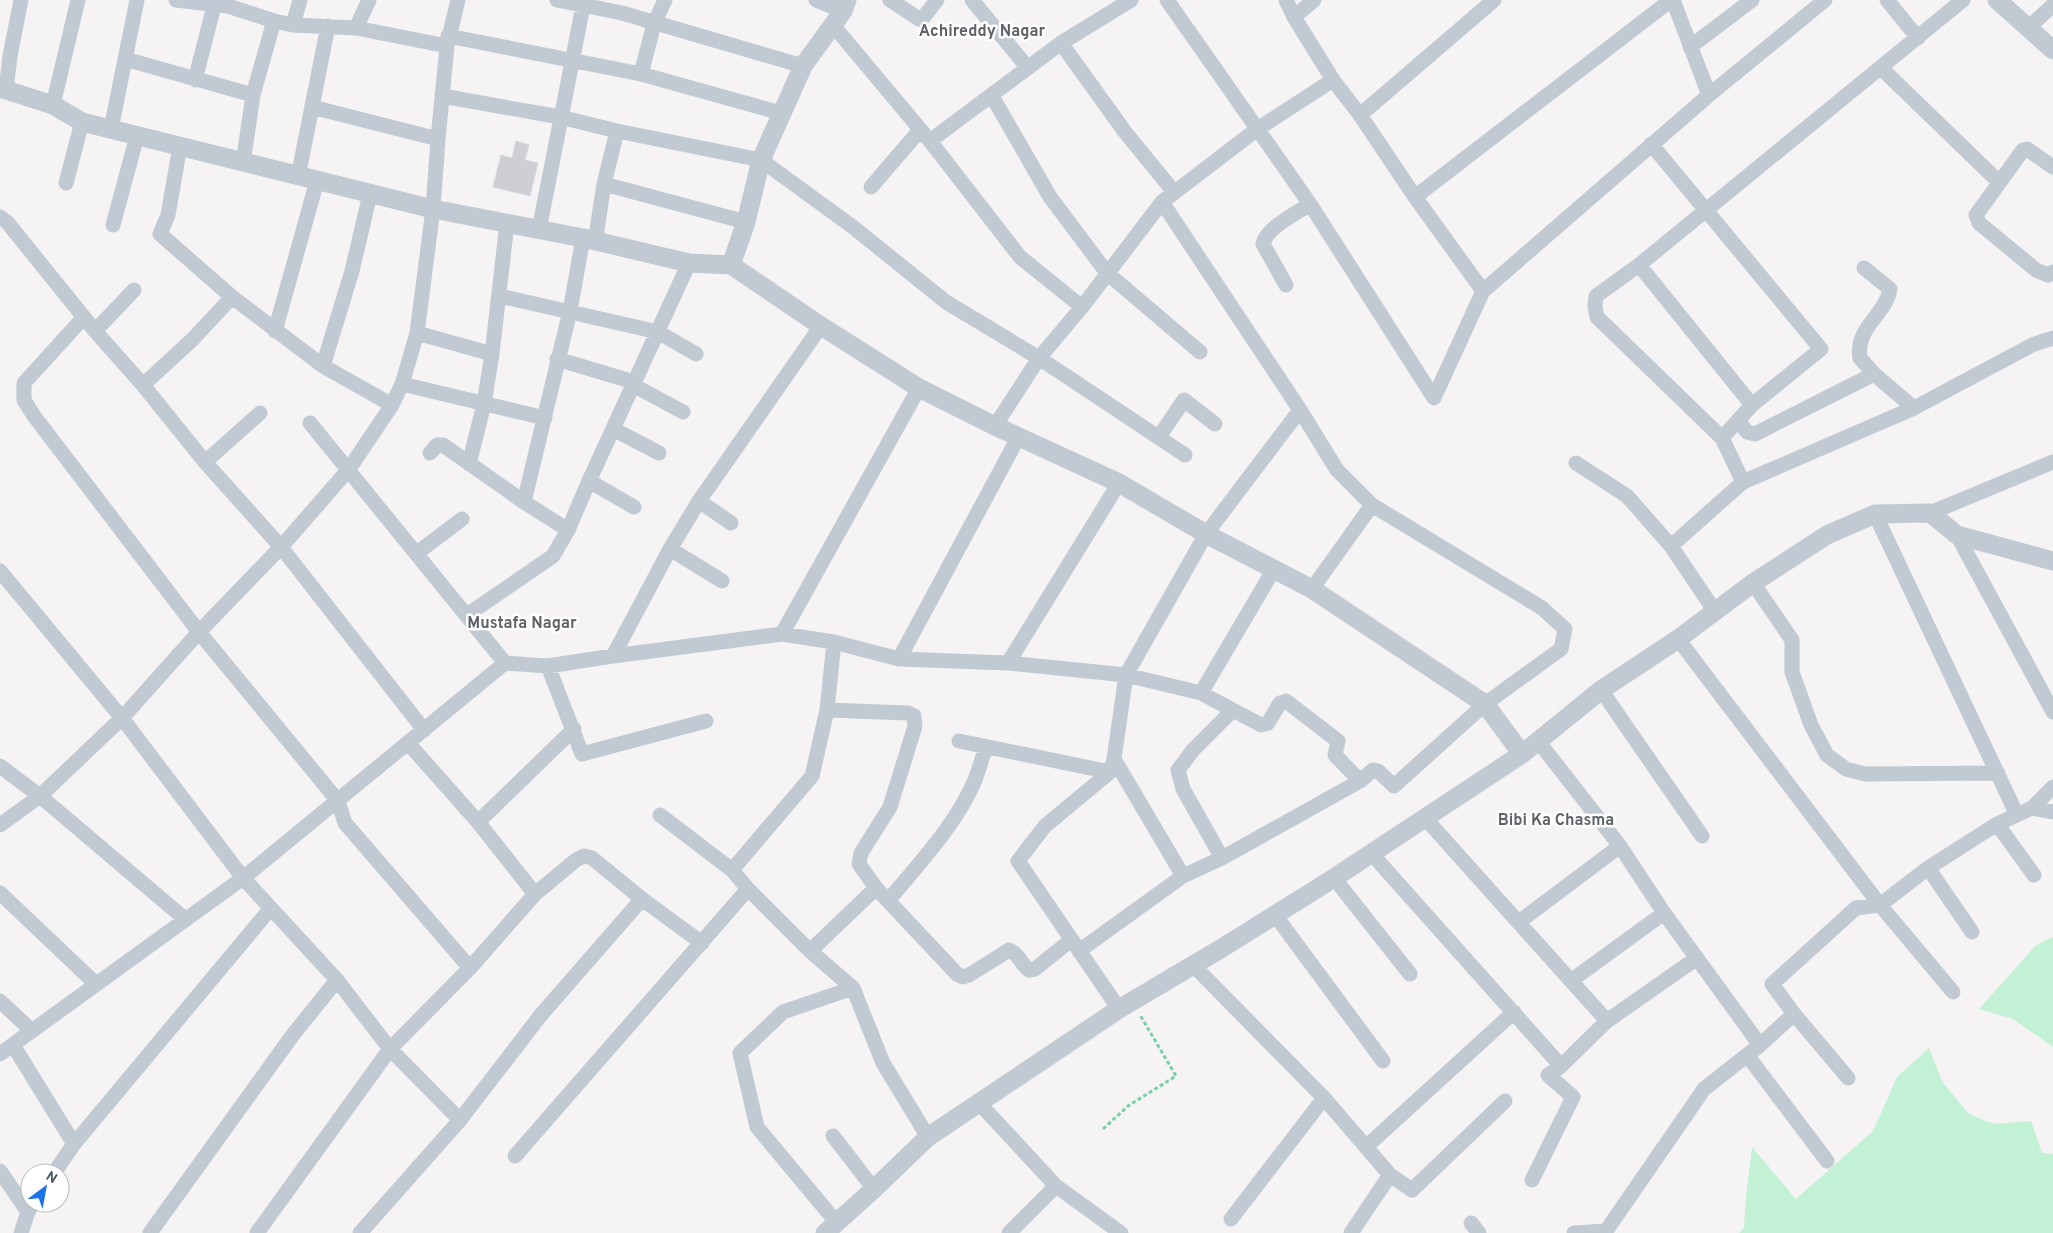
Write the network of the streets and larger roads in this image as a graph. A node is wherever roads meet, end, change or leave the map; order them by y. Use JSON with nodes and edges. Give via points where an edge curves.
{"nodes":[{"id":1,"x":21,"y":0,"type":"edge"},
{"id":2,"x":78,"y":0,"type":"edge"},
{"id":3,"x":137,"y":0,"type":"edge"},
{"id":4,"x":176,"y":0,"type":"edge"},
{"id":5,"x":300,"y":0,"type":"edge"},
{"id":6,"x":369,"y":0,"type":"edge"},
{"id":7,"x":458,"y":0,"type":"edge"},
{"id":8,"x":557,"y":0,"type":"edge"},
{"id":9,"x":666,"y":0,"type":"edge"},
{"id":10,"x":816,"y":0,"type":"edge"},
{"id":11,"x":890,"y":0,"type":"edge"},
{"id":12,"x":938,"y":0,"type":"edge"},
{"id":13,"x":972,"y":0,"type":"edge"},
{"id":14,"x":1131,"y":0,"type":"edge"},
{"id":15,"x":1166,"y":0,"type":"edge"},
{"id":16,"x":1286,"y":0,"type":"edge"},
{"id":17,"x":1314,"y":0,"type":"edge"},
{"id":18,"x":1494,"y":0,"type":"edge"},
{"id":19,"x":1672,"y":0,"type":"edge"},
{"id":20,"x":1752,"y":0,"type":"edge"},
{"id":21,"x":1824,"y":0,"type":"edge"},
{"id":22,"x":1887,"y":0,"type":"edge"},
{"id":23,"x":1963,"y":0,"type":"edge"},
{"id":24,"x":1997,"y":0,"type":"edge"},
{"id":25,"x":224,"y":4,"type":"edge"},
{"id":26,"x":2053,"y":5,"type":"edge"},
{"id":27,"x":583,"y":6,"type":"junction"},
{"id":28,"x":624,"y":7,"type":"edge"},
{"id":29,"x":841,"y":12,"type":"edge"},
{"id":30,"x":1294,"y":17,"type":"junction"},
{"id":31,"x":274,"y":21,"type":"junction"},
{"id":32,"x":293,"y":24,"type":"junction"},
{"id":33,"x":654,"y":24,"type":"junction"},
{"id":34,"x":328,"y":26,"type":"junction"},
{"id":35,"x":356,"y":28,"type":"junction"},
{"id":36,"x":2028,"y":28,"type":"junction"},
{"id":37,"x":1918,"y":38,"type":"junction"},
{"id":38,"x":448,"y":41,"type":"junction"},
{"id":39,"x":1061,"y":43,"type":"junction"},
{"id":40,"x":1690,"y":47,"type":"junction"},
{"id":41,"x":2053,"y":50,"type":"edge"},
{"id":42,"x":125,"y":59,"type":"junction"},
{"id":43,"x":571,"y":60,"type":"junction"},
{"id":44,"x":803,"y":66,"type":"junction"},
{"id":45,"x":1028,"y":68,"type":"junction"},
{"id":46,"x":1880,"y":68,"type":"junction"},
{"id":47,"x":642,"y":74,"type":"junction"},
{"id":48,"x":195,"y":80,"type":"junction"},
{"id":49,"x":1333,"y":80,"type":"junction"},
{"id":50,"x":3,"y":88,"type":"edge"},
{"id":51,"x":254,"y":95,"type":"junction"},
{"id":52,"x":1709,"y":95,"type":"junction"},
{"id":53,"x":442,"y":96,"type":"junction"},
{"id":54,"x":992,"y":96,"type":"junction"},
{"id":55,"x":53,"y":105,"type":"junction"},
{"id":56,"x":312,"y":107,"type":"junction"},
{"id":57,"x":781,"y":113,"type":"junction"},
{"id":58,"x":1360,"y":115,"type":"junction"},
{"id":59,"x":560,"y":117,"type":"junction"},
{"id":60,"x":82,"y":122,"type":"junction"},
{"id":61,"x":111,"y":129,"type":"junction"},
{"id":62,"x":1256,"y":130,"type":"junction"},
{"id":63,"x":618,"y":131,"type":"junction"},
{"id":64,"x":137,"y":136,"type":"junction"},
{"id":65,"x":925,"y":136,"type":"junction"},
{"id":66,"x":438,"y":139,"type":"junction"},
{"id":67,"x":1651,"y":144,"type":"junction"},
{"id":68,"x":180,"y":146,"type":"junction"},
{"id":69,"x":761,"y":160,"type":"junction"},
{"id":70,"x":243,"y":163,"type":"junction"},
{"id":71,"x":2053,"y":167,"type":"edge"},
{"id":72,"x":298,"y":176,"type":"junction"},
{"id":73,"x":317,"y":181,"type":"junction"},
{"id":74,"x":1999,"y":182,"type":"junction"},
{"id":75,"x":66,"y":183,"type":"dead end"},
{"id":76,"x":604,"y":184,"type":"junction"},
{"id":77,"x":871,"y":187,"type":"dead end"},
{"id":78,"x":1174,"y":192,"type":"junction"},
{"id":79,"x":370,"y":194,"type":"junction"},
{"id":80,"x":1415,"y":197,"type":"junction"},
{"id":81,"x":1162,"y":202,"type":"junction"},
{"id":82,"x":1310,"y":204,"type":"junction"},
{"id":83,"x":433,"y":209,"type":"junction"},
{"id":84,"x":1705,"y":209,"type":"junction"},
{"id":85,"x":746,"y":222,"type":"junction"},
{"id":86,"x":2,"y":223,"type":"edge"},
{"id":87,"x":507,"y":223,"type":"junction"},
{"id":88,"x":113,"y":225,"type":"dead end"},
{"id":89,"x":539,"y":230,"type":"junction"},
{"id":90,"x":589,"y":240,"type":"junction"},
{"id":91,"x":689,"y":263,"type":"junction"},
{"id":92,"x":731,"y":265,"type":"junction"},
{"id":93,"x":1639,"y":265,"type":"junction"},
{"id":94,"x":1864,"y":268,"type":"dead end"},
{"id":95,"x":2053,"y":272,"type":"edge"},
{"id":96,"x":1107,"y":274,"type":"junction"},
{"id":97,"x":1286,"y":285,"type":"dead end"},
{"id":98,"x":134,"y":290,"type":"dead end"},
{"id":99,"x":1483,"y":291,"type":"junction"},
{"id":100,"x":500,"y":296,"type":"junction"},
{"id":101,"x":232,"y":297,"type":"junction"},
{"id":102,"x":1082,"y":307,"type":"junction"},
{"id":103,"x":570,"y":311,"type":"junction"},
{"id":104,"x":84,"y":317,"type":"junction"},
{"id":105,"x":821,"y":326,"type":"junction"},
{"id":106,"x":95,"y":331,"type":"junction"},
{"id":107,"x":275,"y":331,"type":"junction"},
{"id":108,"x":658,"y":332,"type":"junction"},
{"id":109,"x":417,"y":334,"type":"junction"},
{"id":110,"x":2053,"y":338,"type":"edge"},
{"id":111,"x":1200,"y":352,"type":"dead end"},
{"id":112,"x":492,"y":354,"type":"junction"},
{"id":113,"x":696,"y":354,"type":"dead end"},
{"id":114,"x":1039,"y":358,"type":"junction"},
{"id":115,"x":557,"y":359,"type":"junction"},
{"id":116,"x":323,"y":366,"type":"junction"},
{"id":117,"x":1874,"y":374,"type":"junction"},
{"id":118,"x":634,"y":383,"type":"junction"},
{"id":119,"x":402,"y":384,"type":"junction"},
{"id":120,"x":143,"y":385,"type":"junction"},
{"id":121,"x":919,"y":388,"type":"junction"},
{"id":122,"x":484,"y":404,"type":"junction"},
{"id":123,"x":392,"y":405,"type":"junction"},
{"id":124,"x":1752,"y":405,"type":"junction"},
{"id":125,"x":1914,"y":408,"type":"junction"},
{"id":126,"x":1300,"y":410,"type":"junction"},
{"id":127,"x":682,"y":412,"type":"dead end"},
{"id":128,"x":260,"y":413,"type":"dead end"},
{"id":129,"x":545,"y":418,"type":"junction"},
{"id":130,"x":1738,"y":421,"type":"junction"},
{"id":131,"x":310,"y":423,"type":"dead end"},
{"id":132,"x":1215,"y":424,"type":"dead end"},
{"id":133,"x":995,"y":426,"type":"junction"},
{"id":134,"x":613,"y":429,"type":"junction"},
{"id":135,"x":1019,"y":436,"type":"junction"},
{"id":136,"x":1159,"y":437,"type":"junction"},
{"id":137,"x":1722,"y":438,"type":"junction"},
{"id":138,"x":430,"y":453,"type":"dead end"},
{"id":139,"x":659,"y":453,"type":"dead end"},
{"id":140,"x":1185,"y":455,"type":"dead end"},
{"id":141,"x":205,"y":462,"type":"junction"},
{"id":142,"x":2053,"y":462,"type":"edge"},
{"id":143,"x":1576,"y":463,"type":"dead end"},
{"id":144,"x":469,"y":464,"type":"junction"},
{"id":145,"x":349,"y":469,"type":"junction"},
{"id":146,"x":589,"y":481,"type":"junction"},
{"id":147,"x":1743,"y":482,"type":"junction"},
{"id":148,"x":1119,"y":483,"type":"junction"},
{"id":149,"x":699,"y":501,"type":"junction"},
{"id":150,"x":524,"y":502,"type":"junction"},
{"id":151,"x":1372,"y":505,"type":"junction"},
{"id":152,"x":634,"y":507,"type":"dead end"},
{"id":153,"x":1930,"y":513,"type":"junction"},
{"id":154,"x":1875,"y":514,"type":"junction"},
{"id":155,"x":462,"y":519,"type":"dead end"},
{"id":156,"x":731,"y":523,"type":"dead end"},
{"id":157,"x":568,"y":530,"type":"junction"},
{"id":158,"x":1206,"y":534,"type":"junction"},
{"id":159,"x":1957,"y":535,"type":"junction"},
{"id":160,"x":1671,"y":546,"type":"junction"},
{"id":161,"x":281,"y":547,"type":"junction"},
{"id":162,"x":670,"y":549,"type":"junction"},
{"id":163,"x":417,"y":553,"type":"junction"},
{"id":164,"x":2053,"y":561,"type":"edge"},
{"id":165,"x":1274,"y":570,"type":"junction"},
{"id":166,"x":0,"y":571,"type":"edge"},
{"id":167,"x":722,"y":581,"type":"dead end"},
{"id":168,"x":1753,"y":583,"type":"junction"},
{"id":169,"x":1312,"y":589,"type":"junction"},
{"id":170,"x":1714,"y":610,"type":"junction"},
{"id":171,"x":467,"y":615,"type":"junction"},
{"id":172,"x":199,"y":632,"type":"junction"},
{"id":173,"x":782,"y":634,"type":"junction"},
{"id":174,"x":1678,"y":639,"type":"junction"},
{"id":175,"x":834,"y":642,"type":"junction"},
{"id":176,"x":614,"y":656,"type":"junction"},
{"id":177,"x":899,"y":659,"type":"junction"},
{"id":178,"x":505,"y":663,"type":"junction"},
{"id":179,"x":1008,"y":663,"type":"junction"},
{"id":180,"x":548,"y":666,"type":"junction"},
{"id":181,"x":1126,"y":675,"type":"junction"},
{"id":182,"x":1601,"y":690,"type":"junction"},
{"id":183,"x":1202,"y":693,"type":"junction"},
{"id":184,"x":1485,"y":704,"type":"junction"},
{"id":185,"x":827,"y":710,"type":"junction"},
{"id":186,"x":1232,"y":711,"type":"junction"},
{"id":187,"x":2053,"y":712,"type":"edge"},
{"id":188,"x":122,"y":718,"type":"junction"},
{"id":189,"x":706,"y":721,"type":"dead end"},
{"id":190,"x":574,"y":729,"type":"junction"},
{"id":191,"x":424,"y":730,"type":"junction"},
{"id":192,"x":959,"y":741,"type":"dead end"},
{"id":193,"x":1538,"y":741,"type":"junction"},
{"id":194,"x":408,"y":743,"type":"junction"},
{"id":195,"x":986,"y":747,"type":"junction"},
{"id":196,"x":1522,"y":754,"type":"junction"},
{"id":197,"x":1112,"y":765,"type":"junction"},
{"id":198,"x":0,"y":766,"type":"edge"},
{"id":199,"x":1998,"y":773,"type":"junction"},
{"id":200,"x":1360,"y":781,"type":"junction"},
{"id":201,"x":2053,"y":787,"type":"edge"},
{"id":202,"x":40,"y":796,"type":"junction"},
{"id":203,"x":338,"y":801,"type":"junction"},
{"id":204,"x":2032,"y":808,"type":"junction"},
{"id":205,"x":2053,"y":812,"type":"edge"},
{"id":206,"x":660,"y":815,"type":"dead end"},
{"id":207,"x":2017,"y":815,"type":"junction"},
{"id":208,"x":1425,"y":818,"type":"junction"},
{"id":209,"x":478,"y":822,"type":"junction"},
{"id":210,"x":1997,"y":824,"type":"junction"},
{"id":211,"x":0,"y":825,"type":"edge"},
{"id":212,"x":1702,"y":836,"type":"dead end"},
{"id":213,"x":1620,"y":846,"type":"junction"},
{"id":214,"x":1371,"y":853,"type":"junction"},
{"id":215,"x":1222,"y":858,"type":"junction"},
{"id":216,"x":1928,"y":868,"type":"junction"},
{"id":217,"x":732,"y":870,"type":"junction"},
{"id":218,"x":2034,"y":875,"type":"dead end"},
{"id":219,"x":1183,"y":876,"type":"junction"},
{"id":220,"x":243,"y":878,"type":"junction"},
{"id":221,"x":1334,"y":878,"type":"junction"},
{"id":222,"x":876,"y":888,"type":"junction"},
{"id":223,"x":748,"y":889,"type":"junction"},
{"id":224,"x":0,"y":893,"type":"edge"},
{"id":225,"x":535,"y":894,"type":"junction"},
{"id":226,"x":642,"y":899,"type":"junction"},
{"id":227,"x":888,"y":901,"type":"junction"},
{"id":228,"x":1880,"y":905,"type":"junction"},
{"id":229,"x":271,"y":908,"type":"junction"},
{"id":230,"x":1664,"y":912,"type":"junction"},
{"id":231,"x":1275,"y":915,"type":"junction"},
{"id":232,"x":185,"y":920,"type":"junction"},
{"id":233,"x":1519,"y":922,"type":"junction"},
{"id":234,"x":1972,"y":932,"type":"dead end"},
{"id":235,"x":702,"y":943,"type":"junction"},
{"id":236,"x":1075,"y":945,"type":"junction"},
{"id":237,"x":810,"y":951,"type":"junction"},
{"id":238,"x":1697,"y":958,"type":"junction"},
{"id":239,"x":1193,"y":965,"type":"junction"},
{"id":240,"x":470,"y":968,"type":"junction"},
{"id":241,"x":1410,"y":974,"type":"dead end"},
{"id":242,"x":337,"y":980,"type":"junction"},
{"id":243,"x":1572,"y":980,"type":"junction"},
{"id":244,"x":96,"y":984,"type":"junction"},
{"id":245,"x":853,"y":988,"type":"junction"},
{"id":246,"x":1952,"y":992,"type":"dead end"},
{"id":247,"x":0,"y":1001,"type":"edge"},
{"id":248,"x":1126,"y":1005,"type":"junction"},
{"id":249,"x":1514,"y":1012,"type":"junction"},
{"id":250,"x":1794,"y":1014,"type":"junction"},
{"id":251,"x":1607,"y":1021,"type":"junction"},
{"id":252,"x":32,"y":1031,"type":"junction"},
{"id":253,"x":1760,"y":1044,"type":"junction"},
{"id":254,"x":14,"y":1045,"type":"junction"},
{"id":255,"x":390,"y":1049,"type":"junction"},
{"id":256,"x":0,"y":1054,"type":"edge"},
{"id":257,"x":1747,"y":1055,"type":"junction"},
{"id":258,"x":1383,"y":1061,"type":"dead end"},
{"id":259,"x":1561,"y":1066,"type":"junction"},
{"id":260,"x":1848,"y":1078,"type":"dead end"},
{"id":261,"x":1324,"y":1098,"type":"junction"},
{"id":262,"x":1506,"y":1101,"type":"dead end"},
{"id":263,"x":979,"y":1103,"type":"junction"},
{"id":264,"x":460,"y":1120,"type":"junction"},
{"id":265,"x":833,"y":1136,"type":"dead end"},
{"id":266,"x":928,"y":1137,"type":"junction"},
{"id":267,"x":74,"y":1144,"type":"junction"},
{"id":268,"x":1368,"y":1146,"type":"junction"},
{"id":269,"x":515,"y":1156,"type":"dead end"},
{"id":270,"x":1827,"y":1161,"type":"dead end"},
{"id":271,"x":61,"y":1163,"type":"edge"},
{"id":272,"x":0,"y":1171,"type":"edge"},
{"id":273,"x":1390,"y":1175,"type":"junction"},
{"id":274,"x":1532,"y":1180,"type":"dead end"},
{"id":275,"x":1056,"y":1186,"type":"junction"},
{"id":276,"x":874,"y":1190,"type":"junction"},
{"id":277,"x":20,"y":1194,"type":"edge"},
{"id":278,"x":29,"y":1213,"type":"edge"},
{"id":279,"x":1231,"y":1219,"type":"dead end"},
{"id":280,"x":831,"y":1228,"type":"edge"},
{"id":281,"x":1116,"y":1232,"type":"edge"},
{"id":282,"x":21,"y":1233,"type":"edge"},
{"id":283,"x":150,"y":1233,"type":"edge"},
{"id":284,"x":257,"y":1233,"type":"edge"},
{"id":285,"x":360,"y":1233,"type":"edge"},
{"id":286,"x":1010,"y":1233,"type":"edge"},
{"id":287,"x":1351,"y":1233,"type":"edge"},
{"id":288,"x":1574,"y":1233,"type":"edge"}],
"edges":[{"from":1,"to":50,"type":"street"},
{"from":2,"to":55,"type":"street"},
{"from":3,"to":42,"type":"street"},
{"from":4,"to":25,"type":"street"},
{"from":5,"to":32,"type":"street"},
{"from":6,"to":35,"type":"street"},
{"from":7,"to":38,"type":"street"},
{"from":8,"to":27,"type":"street"},
{"from":9,"to":33,"type":"street"},
{"from":10,"to":29,"type":"street"},
{"from":11,"to":12,"type":"street","via":[[919,19]]},
{"from":13,"to":45,"type":"street"},
{"from":14,"to":39,"type":"street"},
{"from":15,"to":62,"type":"street"},
{"from":16,"to":30,"type":"street"},
{"from":17,"to":30,"type":"street"},
{"from":18,"to":58,"type":"street"},
{"from":19,"to":40,"type":"street"},
{"from":19,"to":80,"type":"street"},
{"from":20,"to":40,"type":"street"},
{"from":21,"to":52,"type":"street"},
{"from":22,"to":37,"type":"street"},
{"from":23,"to":37,"type":"street"},
{"from":24,"to":36,"type":"street"},
{"from":25,"to":31,"type":"street"},
{"from":25,"to":48,"type":"street"},
{"from":26,"to":36,"type":"street"},
{"from":27,"to":28,"type":"street"},
{"from":27,"to":43,"type":"street"},
{"from":28,"to":33,"type":"street"},
{"from":29,"to":44,"type":"street"},
{"from":29,"to":65,"type":"street"},
{"from":30,"to":49,"type":"street"},
{"from":31,"to":32,"type":"street"},
{"from":31,"to":51,"type":"street"},
{"from":32,"to":34,"type":"street"},
{"from":33,"to":44,"type":"street"},
{"from":33,"to":47,"type":"street"},
{"from":34,"to":35,"type":"street"},
{"from":34,"to":56,"type":"street"},
{"from":35,"to":38,"type":"street"},
{"from":36,"to":41,"type":"street"},
{"from":37,"to":46,"type":"street"},
{"from":38,"to":43,"type":"street"},
{"from":38,"to":53,"type":"street"},
{"from":39,"to":45,"type":"street"},
{"from":39,"to":78,"type":"street","via":[[1125,132]]},
{"from":40,"to":52,"type":"street"},
{"from":42,"to":48,"type":"street"},
{"from":42,"to":61,"type":"street"},
{"from":43,"to":47,"type":"street"},
{"from":43,"to":59,"type":"street"},
{"from":44,"to":57,"type":"street"},
{"from":45,"to":54,"type":"street"},
{"from":46,"to":74,"type":"street"},
{"from":46,"to":84,"type":"street"},
{"from":47,"to":57,"type":"street"},
{"from":48,"to":51,"type":"street"},
{"from":49,"to":58,"type":"street"},
{"from":49,"to":62,"type":"street"},
{"from":50,"to":55,"type":"street"},
{"from":51,"to":70,"type":"street"},
{"from":52,"to":67,"type":"street"},
{"from":53,"to":59,"type":"street"},
{"from":53,"to":66,"type":"street"},
{"from":54,"to":65,"type":"street"},
{"from":54,"to":96,"type":"street","via":[[1050,197]]},
{"from":55,"to":60,"type":"street"},
{"from":56,"to":66,"type":"street"},
{"from":56,"to":72,"type":"street"},
{"from":57,"to":69,"type":"street"},
{"from":58,"to":80,"type":"street"},
{"from":59,"to":63,"type":"street"},
{"from":59,"to":89,"type":"street"},
{"from":60,"to":61,"type":"street"},
{"from":60,"to":75,"type":"street"},
{"from":61,"to":64,"type":"street"},
{"from":62,"to":78,"type":"street"},
{"from":62,"to":82,"type":"street"},
{"from":63,"to":69,"type":"street"},
{"from":63,"to":76,"type":"street"},
{"from":64,"to":68,"type":"street"},
{"from":64,"to":88,"type":"street"},
{"from":65,"to":77,"type":"street"},
{"from":65,"to":102,"type":"street","via":[[1020,257]]},
{"from":66,"to":83,"type":"street"},
{"from":67,"to":84,"type":"street"},
{"from":67,"to":99,"type":"street"},
{"from":68,"to":70,"type":"street"},
{"from":68,"to":101,"type":"street","via":[[168,215],[160,234]]},
{"from":69,"to":85,"type":"street"},
{"from":69,"to":114,"type":"street","via":[[946,302]]},
{"from":70,"to":72,"type":"street"},
{"from":71,"to":74,"type":"street","via":[[2027,149],[2023,150]]},
{"from":72,"to":73,"type":"street"},
{"from":73,"to":79,"type":"street"},
{"from":73,"to":107,"type":"street"},
{"from":74,"to":95,"type":"street","via":[[1977,211],[1979,223],[2036,270],[2048,275]]},
{"from":76,"to":85,"type":"street"},
{"from":76,"to":90,"type":"street"},
{"from":78,"to":81,"type":"street"},
{"from":79,"to":83,"type":"street"},
{"from":79,"to":116,"type":"street","via":[[352,271]]},
{"from":80,"to":99,"type":"street"},
{"from":81,"to":96,"type":"street"},
{"from":81,"to":126,"type":"street"},
{"from":82,"to":97,"type":"street","via":[[1272,229],[1263,239],[1262,244]]},
{"from":82,"to":99,"type":"street","via":[[1434,398]]},
{"from":83,"to":87,"type":"street"},
{"from":83,"to":109,"type":"street"},
{"from":84,"to":93,"type":"street"},
{"from":84,"to":124,"type":"street","via":[[1821,349]]},
{"from":85,"to":92,"type":"street"},
{"from":86,"to":104,"type":"street"},
{"from":87,"to":89,"type":"street"},
{"from":87,"to":100,"type":"street"},
{"from":89,"to":90,"type":"street"},
{"from":90,"to":91,"type":"street"},
{"from":90,"to":103,"type":"street"},
{"from":91,"to":92,"type":"street"},
{"from":91,"to":108,"type":"street"},
{"from":92,"to":105,"type":"street"},
{"from":93,"to":124,"type":"street"},
{"from":93,"to":137,"type":"street","via":[[1596,296],[1597,317]]},
{"from":94,"to":117,"type":"street","via":[[1890,290],[1860,340],[1860,358]]},
{"from":96,"to":102,"type":"street"},
{"from":96,"to":111,"type":"street"},
{"from":98,"to":106,"type":"street"},
{"from":100,"to":103,"type":"street"},
{"from":100,"to":112,"type":"street"},
{"from":101,"to":107,"type":"street"},
{"from":101,"to":120,"type":"street"},
{"from":102,"to":114,"type":"street"},
{"from":103,"to":108,"type":"street"},
{"from":103,"to":115,"type":"street"},
{"from":104,"to":106,"type":"street"},
{"from":104,"to":172,"type":"street","via":[[24,383],[24,400]]},
{"from":105,"to":121,"type":"street"},
{"from":105,"to":149,"type":"street"},
{"from":106,"to":120,"type":"street"},
{"from":107,"to":116,"type":"street"},
{"from":108,"to":113,"type":"street"},
{"from":108,"to":118,"type":"street"},
{"from":109,"to":112,"type":"street"},
{"from":109,"to":119,"type":"street"},
{"from":110,"to":125,"type":"street","via":[[2032,345]]},
{"from":112,"to":122,"type":"street"},
{"from":114,"to":133,"type":"street"},
{"from":114,"to":136,"type":"street"},
{"from":115,"to":118,"type":"street"},
{"from":115,"to":129,"type":"street"},
{"from":116,"to":123,"type":"street"},
{"from":117,"to":125,"type":"street"},
{"from":117,"to":130,"type":"street","via":[[1755,434],[1747,432]]},
{"from":118,"to":127,"type":"street"},
{"from":118,"to":134,"type":"street"},
{"from":119,"to":122,"type":"street"},
{"from":119,"to":123,"type":"street"},
{"from":120,"to":141,"type":"street"},
{"from":121,"to":133,"type":"street"},
{"from":121,"to":173,"type":"street"},
{"from":122,"to":129,"type":"street"},
{"from":122,"to":144,"type":"street"},
{"from":123,"to":145,"type":"street"},
{"from":124,"to":130,"type":"street"},
{"from":125,"to":147,"type":"street"},
{"from":126,"to":151,"type":"street","via":[[1337,470]]},
{"from":126,"to":158,"type":"street"},
{"from":128,"to":141,"type":"street"},
{"from":129,"to":150,"type":"street"},
{"from":130,"to":137,"type":"street"},
{"from":131,"to":145,"type":"street"},
{"from":132,"to":136,"type":"street","via":[[1184,400]]},
{"from":133,"to":135,"type":"street"},
{"from":134,"to":139,"type":"street"},
{"from":134,"to":146,"type":"street"},
{"from":135,"to":148,"type":"street"},
{"from":135,"to":177,"type":"street"},
{"from":136,"to":140,"type":"street"},
{"from":137,"to":147,"type":"street"},
{"from":138,"to":144,"type":"street","via":[[437,445],[442,445]]},
{"from":141,"to":161,"type":"street"},
{"from":142,"to":153,"type":"street"},
{"from":143,"to":160,"type":"street","via":[[1627,496]]},
{"from":144,"to":150,"type":"street"},
{"from":145,"to":161,"type":"street"},
{"from":145,"to":163,"type":"street"},
{"from":146,"to":152,"type":"street"},
{"from":146,"to":157,"type":"street"},
{"from":147,"to":160,"type":"street"},
{"from":148,"to":158,"type":"street"},
{"from":148,"to":179,"type":"street"},
{"from":149,"to":156,"type":"street"},
{"from":149,"to":162,"type":"street"},
{"from":150,"to":157,"type":"street"},
{"from":151,"to":169,"type":"street"},
{"from":151,"to":184,"type":"street","via":[[1542,608],[1565,629],[1561,649]]},
{"from":153,"to":154,"type":"street"},
{"from":153,"to":159,"type":"street"},
{"from":154,"to":168,"type":"street","via":[[1827,535]]},
{"from":154,"to":199,"type":"street"},
{"from":155,"to":163,"type":"street"},
{"from":157,"to":171,"type":"street","via":[[546,563]]},
{"from":158,"to":165,"type":"street"},
{"from":158,"to":181,"type":"street"},
{"from":159,"to":164,"type":"street"},
{"from":159,"to":187,"type":"street"},
{"from":160,"to":170,"type":"street"},
{"from":161,"to":172,"type":"street"},
{"from":161,"to":191,"type":"street"},
{"from":162,"to":167,"type":"street"},
{"from":162,"to":176,"type":"street"},
{"from":163,"to":171,"type":"street"},
{"from":165,"to":169,"type":"street"},
{"from":165,"to":183,"type":"street"},
{"from":166,"to":188,"type":"street"},
{"from":168,"to":170,"type":"street"},
{"from":168,"to":199,"type":"street","via":[[1792,640],[1792,672],[1811,725],[1827,755],[1846,769],[1865,774]]},
{"from":169,"to":184,"type":"street"},
{"from":170,"to":174,"type":"street"},
{"from":171,"to":178,"type":"street"},
{"from":172,"to":188,"type":"street"},
{"from":172,"to":203,"type":"street"},
{"from":173,"to":175,"type":"street"},
{"from":173,"to":176,"type":"street"},
{"from":174,"to":182,"type":"street"},
{"from":174,"to":228,"type":"street"},
{"from":175,"to":177,"type":"street"},
{"from":175,"to":185,"type":"street"},
{"from":176,"to":180,"type":"street"},
{"from":177,"to":179,"type":"street"},
{"from":178,"to":180,"type":"street"},
{"from":178,"to":191,"type":"street"},
{"from":179,"to":181,"type":"street"},
{"from":180,"to":190,"type":"street"},
{"from":181,"to":183,"type":"street"},
{"from":181,"to":197,"type":"street"},
{"from":182,"to":193,"type":"street"},
{"from":182,"to":212,"type":"street"},
{"from":183,"to":186,"type":"street"},
{"from":184,"to":196,"type":"street"},
{"from":184,"to":200,"type":"street","via":[[1394,786],[1373,770]]},
{"from":185,"to":217,"type":"street","via":[[812,776]]},
{"from":185,"to":222,"type":"street","via":[[908,713],[915,718],[890,806],[861,853],[860,864]]},
{"from":186,"to":200,"type":"street","via":[[1265,725],[1280,703],[1286,701],[1338,741],[1335,755]]},
{"from":186,"to":215,"type":"street","via":[[1178,770],[1183,789]]},
{"from":188,"to":202,"type":"street"},
{"from":188,"to":220,"type":"street"},
{"from":189,"to":190,"type":"street","via":[[582,754]]},
{"from":190,"to":209,"type":"street"},
{"from":191,"to":194,"type":"street"},
{"from":192,"to":195,"type":"street"},
{"from":193,"to":196,"type":"street"},
{"from":193,"to":213,"type":"street"},
{"from":194,"to":203,"type":"street"},
{"from":194,"to":209,"type":"street"},
{"from":195,"to":197,"type":"street"},
{"from":195,"to":227,"type":"street","via":[[967,796],[938,840]]},
{"from":196,"to":208,"type":"street"},
{"from":197,"to":219,"type":"street"},
{"from":197,"to":236,"type":"street","via":[[1045,826],[1018,861]]},
{"from":198,"to":202,"type":"street"},
{"from":199,"to":207,"type":"street"},
{"from":200,"to":215,"type":"street"},
{"from":201,"to":204,"type":"street"},
{"from":202,"to":211,"type":"street"},
{"from":202,"to":232,"type":"street"},
{"from":203,"to":220,"type":"street"},
{"from":203,"to":240,"type":"street","via":[[345,823]]},
{"from":204,"to":205,"type":"street"},
{"from":204,"to":207,"type":"street"},
{"from":206,"to":217,"type":"street"},
{"from":207,"to":210,"type":"street"},
{"from":208,"to":214,"type":"street"},
{"from":208,"to":233,"type":"street"},
{"from":209,"to":225,"type":"street"},
{"from":210,"to":216,"type":"street"},
{"from":210,"to":218,"type":"street"},
{"from":213,"to":230,"type":"street"},
{"from":213,"to":233,"type":"street"},
{"from":214,"to":221,"type":"street"},
{"from":214,"to":249,"type":"street"},
{"from":215,"to":219,"type":"street"},
{"from":216,"to":228,"type":"street"},
{"from":216,"to":234,"type":"street"},
{"from":217,"to":223,"type":"street"},
{"from":219,"to":236,"type":"street"},
{"from":220,"to":229,"type":"street"},
{"from":220,"to":232,"type":"street"},
{"from":221,"to":231,"type":"street"},
{"from":221,"to":241,"type":"street"},
{"from":222,"to":227,"type":"street"},
{"from":222,"to":237,"type":"street"},
{"from":223,"to":235,"type":"street"},
{"from":223,"to":237,"type":"street"},
{"from":224,"to":244,"type":"street"},
{"from":225,"to":226,"type":"street","via":[[584,856],[592,858]]},
{"from":225,"to":240,"type":"street"},
{"from":226,"to":235,"type":"street"},
{"from":226,"to":264,"type":"street","via":[[540,1016]]},
{"from":227,"to":236,"type":"street","via":[[963,978],[1009,950],[1014,951],[1029,970]]},
{"from":228,"to":246,"type":"street"},
{"from":228,"to":250,"type":"street","via":[[1856,908],[1772,984]]},
{"from":229,"to":242,"type":"street"},
{"from":229,"to":267,"type":"street"},
{"from":230,"to":238,"type":"street"},
{"from":230,"to":243,"type":"street"},
{"from":231,"to":239,"type":"street"},
{"from":231,"to":258,"type":"street"},
{"from":232,"to":244,"type":"street"},
{"from":233,"to":243,"type":"street"},
{"from":235,"to":269,"type":"street"},
{"from":236,"to":248,"type":"street"},
{"from":237,"to":245,"type":"street"},
{"from":238,"to":251,"type":"street"},
{"from":238,"to":253,"type":"street"},
{"from":239,"to":248,"type":"street"},
{"from":239,"to":261,"type":"street"},
{"from":240,"to":255,"type":"street"},
{"from":242,"to":255,"type":"street"},
{"from":242,"to":283,"type":"street","via":[[292,1036]]},
{"from":243,"to":251,"type":"street"},
{"from":244,"to":252,"type":"street"},
{"from":245,"to":266,"type":"street","via":[[883,1063]]},
{"from":245,"to":280,"type":"street","via":[[783,1012],[740,1053],[757,1127]]},
{"from":247,"to":252,"type":"street"},
{"from":248,"to":263,"type":"street"},
{"from":249,"to":259,"type":"street"},
{"from":249,"to":268,"type":"street"},
{"from":250,"to":253,"type":"street"},
{"from":250,"to":260,"type":"street"},
{"from":251,"to":259,"type":"street"},
{"from":252,"to":254,"type":"street"},
{"from":253,"to":257,"type":"street"},
{"from":254,"to":256,"type":"street"},
{"from":254,"to":267,"type":"street"},
{"from":255,"to":264,"type":"street"},
{"from":255,"to":284,"type":"street"},
{"from":257,"to":270,"type":"street"},
{"from":257,"to":288,"type":"street","via":[[1704,1089],[1606,1231]]},
{"from":259,"to":274,"type":"street","via":[[1548,1075],[1573,1097]]},
{"from":261,"to":268,"type":"street"},
{"from":261,"to":279,"type":"street"},
{"from":262,"to":273,"type":"street","via":[[1412,1190]]},
{"from":263,"to":266,"type":"street"},
{"from":263,"to":275,"type":"street"},
{"from":264,"to":285,"type":"street"},
{"from":265,"to":276,"type":"street"},
{"from":266,"to":276,"type":"street"},
{"from":267,"to":271,"type":"street"},
{"from":268,"to":273,"type":"street"},
{"from":272,"to":277,"type":"street"},
{"from":273,"to":287,"type":"street"},
{"from":275,"to":281,"type":"street"},
{"from":275,"to":286,"type":"street"},
{"from":276,"to":280,"type":"street"},
{"from":278,"to":282,"type":"street"}]}
